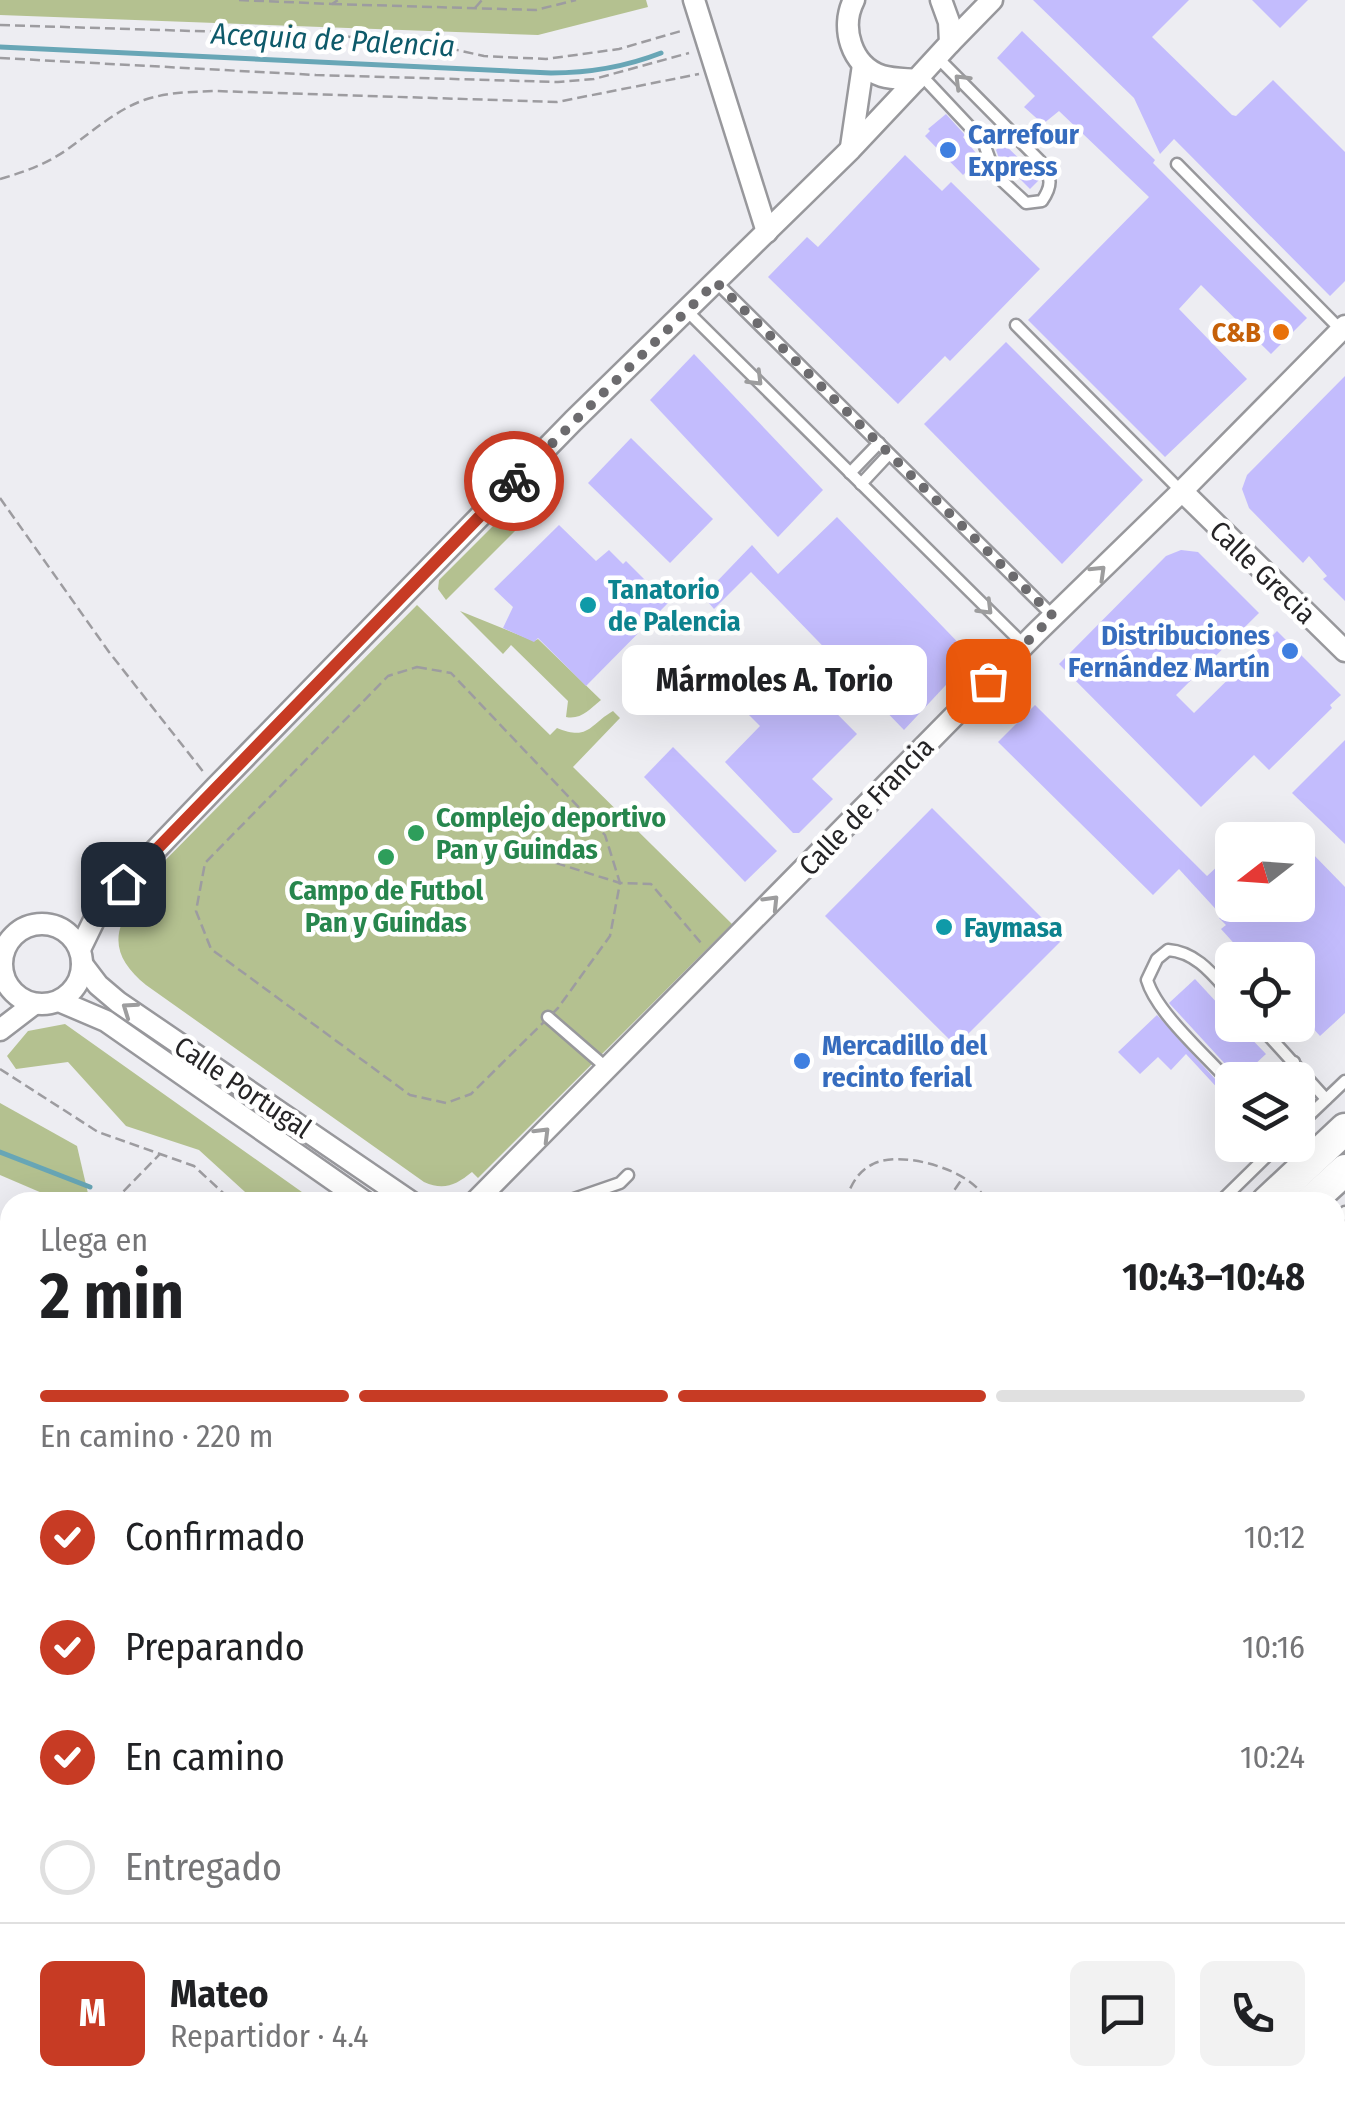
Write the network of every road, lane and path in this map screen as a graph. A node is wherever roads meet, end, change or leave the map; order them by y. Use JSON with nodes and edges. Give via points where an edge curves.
{"nodes":[{"id":1,"x":239,"y":0,"type":"edge"},
{"id":2,"x":338,"y":0,"type":"edge"},
{"id":3,"x":482,"y":0,"type":"edge"},
{"id":4,"x":576,"y":0,"type":"edge"},
{"id":5,"x":694,"y":0,"type":"edge"},
{"id":6,"x":941,"y":0,"type":"edge"},
{"id":7,"x":992,"y":0,"type":"edge"},
{"id":8,"x":332,"y":4,"type":"junction"},
{"id":9,"x":850,"y":4,"type":"edge"},
{"id":10,"x":474,"y":9,"type":"junction"},
{"id":11,"x":0,"y":24,"type":"edge"},
{"id":12,"x":702,"y":25,"type":"junction"},
{"id":13,"x":709,"y":48,"type":"junction"},
{"id":14,"x":943,"y":50,"type":"junction"},
{"id":15,"x":0,"y":58,"type":"edge"},
{"id":16,"x":862,"y":65,"type":"junction"},
{"id":17,"x":716,"y":70,"type":"junction"},
{"id":18,"x":918,"y":78,"type":"junction"},
{"id":19,"x":1002,"y":122,"type":"junction"},
{"id":20,"x":983,"y":141,"type":"junction"},
{"id":21,"x":851,"y":149,"type":"junction"},
{"id":22,"x":1176,"y":164,"type":"dead end"},
{"id":23,"x":0,"y":179,"type":"edge"},
{"id":24,"x":767,"y":232,"type":"junction"},
{"id":25,"x":716,"y":282,"type":"junction"},
{"id":26,"x":686,"y":310,"type":"junction"},
{"id":27,"x":1016,"y":325,"type":"dead end"},
{"id":28,"x":1343,"y":328,"type":"edge"},
{"id":29,"x":879,"y":444,"type":"junction"},
{"id":30,"x":889,"y":454,"type":"junction"},
{"id":31,"x":850,"y":473,"type":"junction"},
{"id":32,"x":861,"y":484,"type":"junction"},
{"id":33,"x":1182,"y":491,"type":"junction"},
{"id":34,"x":0,"y":498,"type":"edge"},
{"id":35,"x":1053,"y":616,"type":"junction"},
{"id":36,"x":1024,"y":645,"type":"junction"},
{"id":37,"x":1345,"y":652,"type":"edge"},
{"id":38,"x":216,"y":786,"type":"junction"},
{"id":39,"x":527,"y":854,"type":"dead end"},
{"id":40,"x":620,"y":884,"type":"junction"},
{"id":41,"x":100,"y":908,"type":"junction"},
{"id":42,"x":56,"y":926,"type":"junction"},
{"id":43,"x":81,"y":956,"type":"junction"},
{"id":44,"x":716,"y":960,"type":"junction"},
{"id":45,"x":1215,"y":977,"type":"edge"},
{"id":46,"x":3,"y":982,"type":"edge"},
{"id":47,"x":58,"y":1001,"type":"junction"},
{"id":48,"x":34,"y":1004,"type":"junction"},
{"id":49,"x":548,"y":1017,"type":"junction"},
{"id":50,"x":0,"y":1030,"type":"edge"},
{"id":51,"x":1275,"y":1042,"type":"edge"},
{"id":52,"x":1294,"y":1062,"type":"edge"},
{"id":53,"x":1215,"y":1065,"type":"edge"},
{"id":54,"x":0,"y":1069,"type":"edge"},
{"id":55,"x":608,"y":1069,"type":"junction"},
{"id":56,"x":1345,"y":1081,"type":"edge"},
{"id":57,"x":1315,"y":1086,"type":"edge"},
{"id":58,"x":1326,"y":1099,"type":"junction"},
{"id":59,"x":1315,"y":1110,"type":"edge"},
{"id":60,"x":1345,"y":1129,"type":"edge"},
{"id":61,"x":160,"y":1154,"type":"junction"},
{"id":62,"x":1261,"y":1162,"type":"edge"},
{"id":63,"x":1345,"y":1170,"type":"edge"},
{"id":64,"x":628,"y":1175,"type":"dead end"},
{"id":65,"x":963,"y":1178,"type":"junction"},
{"id":66,"x":124,"y":1192,"type":"edge"},
{"id":67,"x":222,"y":1192,"type":"edge"},
{"id":68,"x":351,"y":1192,"type":"edge"},
{"id":69,"x":396,"y":1192,"type":"edge"},
{"id":70,"x":484,"y":1192,"type":"edge"},
{"id":71,"x":594,"y":1192,"type":"edge"},
{"id":72,"x":849,"y":1192,"type":"edge"},
{"id":73,"x":953,"y":1192,"type":"edge"},
{"id":74,"x":981,"y":1192,"type":"edge"},
{"id":75,"x":1230,"y":1192,"type":"edge"},
{"id":76,"x":1278,"y":1192,"type":"edge"},
{"id":77,"x":1321,"y":1192,"type":"edge"}],
"edges":[{"from":1,"to":8,"type":"path"},
{"from":2,"to":8,"type":"path"},
{"from":3,"to":10,"type":"path"},
{"from":4,"to":10,"type":"path","via":[[536,10]]},
{"from":5,"to":12,"type":"street"},
{"from":6,"to":14,"type":"street","via":[[949,22]]},
{"from":7,"to":14,"type":"street"},
{"from":8,"to":10,"type":"path"},
{"from":9,"to":16,"type":"street","via":[[847,37]]},
{"from":11,"to":12,"type":"path","via":[[322,34],[546,59],[619,49]]},
{"from":12,"to":13,"type":"street"},
{"from":13,"to":15,"type":"path","via":[[558,82]]},
{"from":13,"to":17,"type":"street"},
{"from":14,"to":18,"type":"street"},
{"from":19,"to":14,"type":"lane","one_way":true},
{"from":16,"to":18,"type":"street","via":[[881,76]]},
{"from":16,"to":21,"type":"street"},
{"from":17,"to":23,"type":"path","via":[[557,102],[169,92],[112,116],[34,170]]},
{"from":17,"to":24,"type":"street"},
{"from":18,"to":20,"type":"lane"},
{"from":18,"to":21,"type":"street"},
{"from":19,"to":20,"type":"lane"},
{"from":19,"to":20,"type":"lane","via":[[1051,178],[1042,200],[1026,203],[995,174]]},
{"from":21,"to":24,"type":"street"},
{"from":22,"to":28,"type":"lane"},
{"from":24,"to":25,"type":"street"},
{"from":25,"to":26,"type":"street"},
{"from":25,"to":29,"type":"lane"},
{"from":26,"to":31,"type":"lane","one_way":true},
{"from":26,"to":38,"type":"street"},
{"from":27,"to":33,"type":"lane"},
{"from":28,"to":33,"type":"street","name":"Calle de Francia"},
{"from":29,"to":30,"type":"lane"},
{"from":29,"to":31,"type":"lane"},
{"from":30,"to":32,"type":"lane"},
{"from":30,"to":35,"type":"lane"},
{"from":31,"to":32,"type":"lane"},
{"from":32,"to":36,"type":"lane","one_way":true},
{"from":35,"to":33,"type":"street","name":"Calle de Francia","one_way":true},
{"from":33,"to":37,"type":"street","name":"Calle Grecia"},
{"from":34,"to":38,"type":"path"},
{"from":35,"to":36,"type":"street","name":"Calle de Francia"},
{"from":44,"to":36,"type":"street","name":"Calle de Francia","one_way":true},
{"from":38,"to":41,"type":"street"},
{"from":39,"to":40,"type":"path"},
{"from":40,"to":44,"type":"path","via":[[651,884]]},
{"from":40,"to":49,"type":"path","via":[[610,936]]},
{"from":40,"to":49,"type":"path","via":[[606,835],[451,674],[417,666],[388,676],[205,863],[196,911],[211,948],[410,1095],[446,1103],[471,1094]]},
{"from":41,"to":42,"type":"street"},
{"from":41,"to":43,"type":"street"},
{"from":42,"to":43,"type":"street","via":[[74,939]]},
{"from":42,"to":46,"type":"street","via":[[32,925],[12,938],[2,958]]},
{"from":43,"to":47,"type":"street","via":[[76,986]]},
{"from":69,"to":43,"type":"street","name":"Calle Portugal","one_way":true,"via":[[118,1002]]},
{"from":44,"to":55,"type":"street","name":"Calle de Francia"},
{"from":45,"to":53,"type":"lane","via":[[1184,951],[1168,950],[1147,980]]},
{"from":46,"to":48,"type":"street"},
{"from":47,"to":48,"type":"street"},
{"from":47,"to":68,"type":"street","name":"Calle Portugal","via":[[106,1021]]},
{"from":48,"to":50,"type":"street"},
{"from":49,"to":55,"type":"lane"},
{"from":51,"to":52,"type":"lane"},
{"from":54,"to":61,"type":"path","via":[[98,1132]]},
{"from":70,"to":55,"type":"street","name":"Calle de Francia","one_way":true},
{"from":56,"to":58,"type":"lane"},
{"from":57,"to":58,"type":"lane"},
{"from":58,"to":59,"type":"lane"},
{"from":60,"to":76,"type":"main road"},
{"from":61,"to":66,"type":"path"},
{"from":61,"to":67,"type":"path","via":[[194,1166]]},
{"from":62,"to":75,"type":"lane"},
{"from":63,"to":77,"type":"main road"},
{"from":64,"to":71,"type":"lane"},
{"from":65,"to":72,"type":"path","via":[[922,1162],[882,1160],[855,1178]]},
{"from":65,"to":73,"type":"path"},
{"from":65,"to":74,"type":"path"}]}
